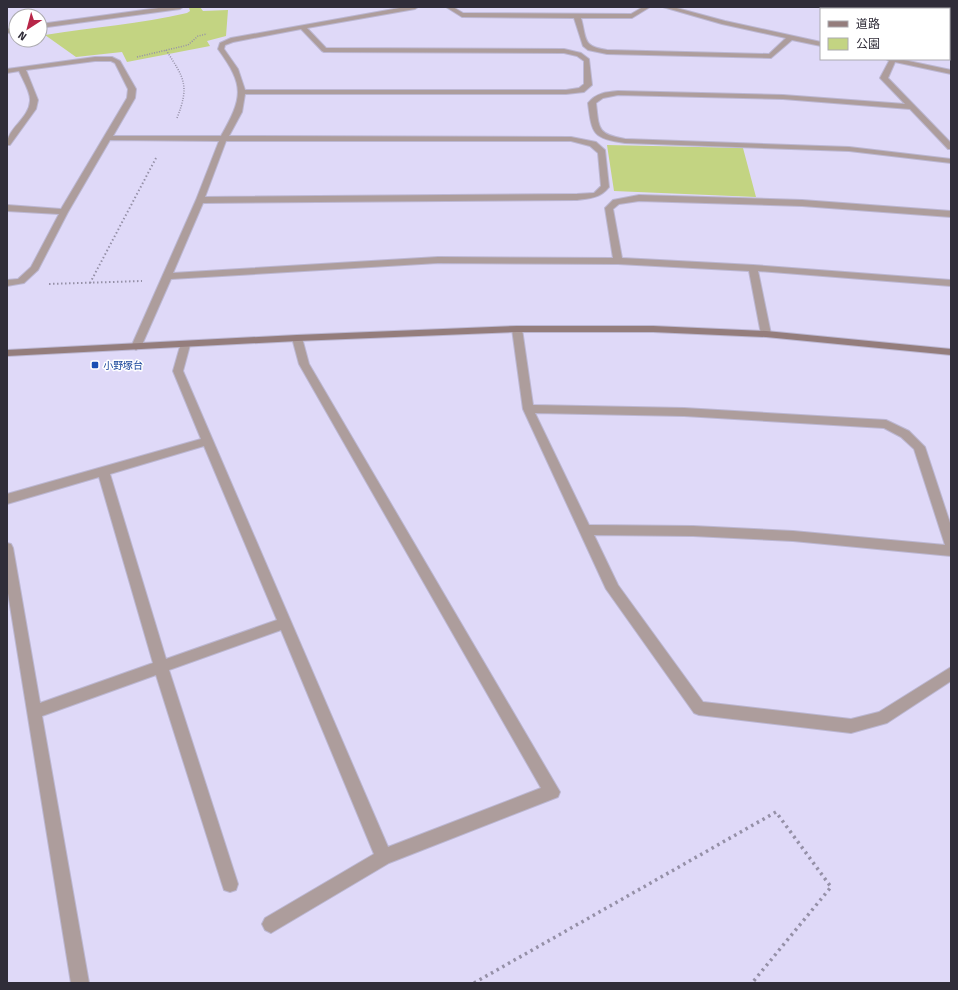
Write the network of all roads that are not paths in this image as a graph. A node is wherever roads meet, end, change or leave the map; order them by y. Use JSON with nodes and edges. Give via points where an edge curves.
{"nodes":[{"id":1,"x":180,"y":7,"type":"edge"},
{"id":2,"x":415,"y":7,"type":"edge"},
{"id":3,"x":449,"y":7,"type":"edge"},
{"id":4,"x":647,"y":7,"type":"edge"},
{"id":5,"x":666,"y":7,"type":"edge"},
{"id":6,"x":577,"y":16,"type":"junction"},
{"id":7,"x":48,"y":25,"type":"edge"},
{"id":8,"x":302,"y":27,"type":"junction"},
{"id":9,"x":790,"y":38,"type":"junction"},
{"id":10,"x":820,"y":44,"type":"edge"},
{"id":11,"x":891,"y":60,"type":"edge"},
{"id":12,"x":896,"y":60,"type":"edge"},
{"id":13,"x":22,"y":68,"type":"junction"},
{"id":14,"x":7,"y":71,"type":"edge"},
{"id":15,"x":951,"y":72,"type":"edge"},
{"id":16,"x":242,"y":92,"type":"junction"},
{"id":17,"x":913,"y":107,"type":"junction"},
{"id":18,"x":107,"y":138,"type":"junction"},
{"id":19,"x":8,"y":139,"type":"edge"},
{"id":20,"x":224,"y":139,"type":"junction"},
{"id":21,"x":951,"y":147,"type":"edge"},
{"id":22,"x":951,"y":161,"type":"edge"},
{"id":23,"x":200,"y":200,"type":"junction"},
{"id":24,"x":7,"y":208,"type":"edge"},
{"id":25,"x":64,"y":212,"type":"junction"},
{"id":26,"x":951,"y":214,"type":"edge"},
{"id":27,"x":618,"y":261,"type":"junction"},
{"id":28,"x":753,"y":268,"type":"junction"},
{"id":29,"x":167,"y":276,"type":"junction"},
{"id":30,"x":7,"y":283,"type":"edge"},
{"id":31,"x":951,"y":283,"type":"edge"},
{"id":32,"x":517,"y":329,"type":"junction"},
{"id":33,"x":766,"y":334,"type":"junction"},
{"id":34,"x":298,"y":338,"type":"junction"},
{"id":35,"x":185,"y":345,"type":"junction"},
{"id":36,"x":136,"y":347,"type":"junction"},
{"id":37,"x":951,"y":352,"type":"edge"},
{"id":38,"x":7,"y":353,"type":"edge"},
{"id":39,"x":528,"y":409,"type":"junction"},
{"id":40,"x":208,"y":441,"type":"junction"},
{"id":41,"x":103,"y":471,"type":"junction"},
{"id":42,"x":7,"y":499,"type":"edge"},
{"id":43,"x":585,"y":530,"type":"junction"},
{"id":44,"x":951,"y":545,"type":"edge"},
{"id":45,"x":7,"y":548,"type":"edge"},
{"id":46,"x":951,"y":551,"type":"edge"},
{"id":47,"x":284,"y":623,"type":"junction"},
{"id":48,"x":161,"y":667,"type":"junction"},
{"id":49,"x":951,"y":673,"type":"edge"},
{"id":50,"x":34,"y":712,"type":"junction"},
{"id":51,"x":384,"y":857,"type":"junction"},
{"id":52,"x":230,"y":884,"type":"dead end"},
{"id":53,"x":271,"y":924,"type":"dead end"},
{"id":54,"x":80,"y":983,"type":"edge"}],
"edges":[{"from":1,"to":7,"type":"street"},
{"from":2,"to":8,"type":"street"},
{"from":3,"to":6,"type":"street","via":[[462,15]]},
{"from":4,"to":6,"type":"street","via":[[632,16]]},
{"from":5,"to":9,"type":"street"},
{"from":6,"to":9,"type":"street","via":[[585,45],[590,49],[607,52],[771,56]]},
{"from":8,"to":16,"type":"street","via":[[231,40],[222,44],[221,49],[235,66]]},
{"from":8,"to":16,"type":"street","via":[[324,50],[564,51],[579,54],[587,60],[588,85],[581,90],[566,92]]},
{"from":9,"to":10,"type":"street"},
{"from":11,"to":17,"type":"street","via":[[884,78]]},
{"from":12,"to":15,"type":"street"},
{"from":13,"to":14,"type":"street"},
{"from":13,"to":18,"type":"street","via":[[95,59],[112,59],[118,62],[132,89],[131,98]]},
{"from":13,"to":19,"type":"street","via":[[34,100],[32,109]]},
{"from":16,"to":20,"type":"street","via":[[238,112]]},
{"from":17,"to":21,"type":"street"},
{"from":17,"to":22,"type":"street","via":[[783,97],[618,93],[599,96],[592,103],[596,130],[600,135],[625,141],[834,148]]},
{"from":18,"to":20,"type":"street"},
{"from":18,"to":25,"type":"street"},
{"from":20,"to":23,"type":"street"},
{"from":20,"to":23,"type":"street","via":[[571,139],[593,144],[602,152],[605,187],[596,195],[577,197]]},
{"from":23,"to":29,"type":"street"},
{"from":24,"to":25,"type":"street"},
{"from":25,"to":30,"type":"street","via":[[35,268],[21,280]]},
{"from":26,"to":27,"type":"street","via":[[802,203],[639,198],[616,202],[609,208]]},
{"from":27,"to":28,"type":"street"},
{"from":27,"to":29,"type":"street","via":[[438,260]]},
{"from":28,"to":31,"type":"street"},
{"from":28,"to":33,"type":"street"},
{"from":29,"to":36,"type":"street"},
{"from":32,"to":33,"type":"street","via":[[653,329]]},
{"from":32,"to":34,"type":"street"},
{"from":32,"to":39,"type":"street"},
{"from":33,"to":37,"type":"street"},
{"from":34,"to":35,"type":"street"},
{"from":34,"to":51,"type":"street","via":[[304,364],[552,792]]},
{"from":35,"to":36,"type":"street"},
{"from":35,"to":40,"type":"street","via":[[178,371]]},
{"from":36,"to":38,"type":"street"},
{"from":39,"to":43,"type":"street"},
{"from":39,"to":44,"type":"street","via":[[684,412],[886,424],[905,434],[919,447]]},
{"from":40,"to":41,"type":"street"},
{"from":40,"to":47,"type":"street"},
{"from":41,"to":42,"type":"street"},
{"from":41,"to":48,"type":"street"},
{"from":43,"to":46,"type":"street","via":[[693,531],[793,536]]},
{"from":43,"to":49,"type":"street","via":[[613,589],[699,708],[851,726],[882,718]]},
{"from":45,"to":50,"type":"street"},
{"from":47,"to":48,"type":"street"},
{"from":47,"to":51,"type":"street"},
{"from":48,"to":50,"type":"street"},
{"from":48,"to":52,"type":"street"},
{"from":50,"to":54,"type":"street"},
{"from":51,"to":53,"type":"street"}]}
